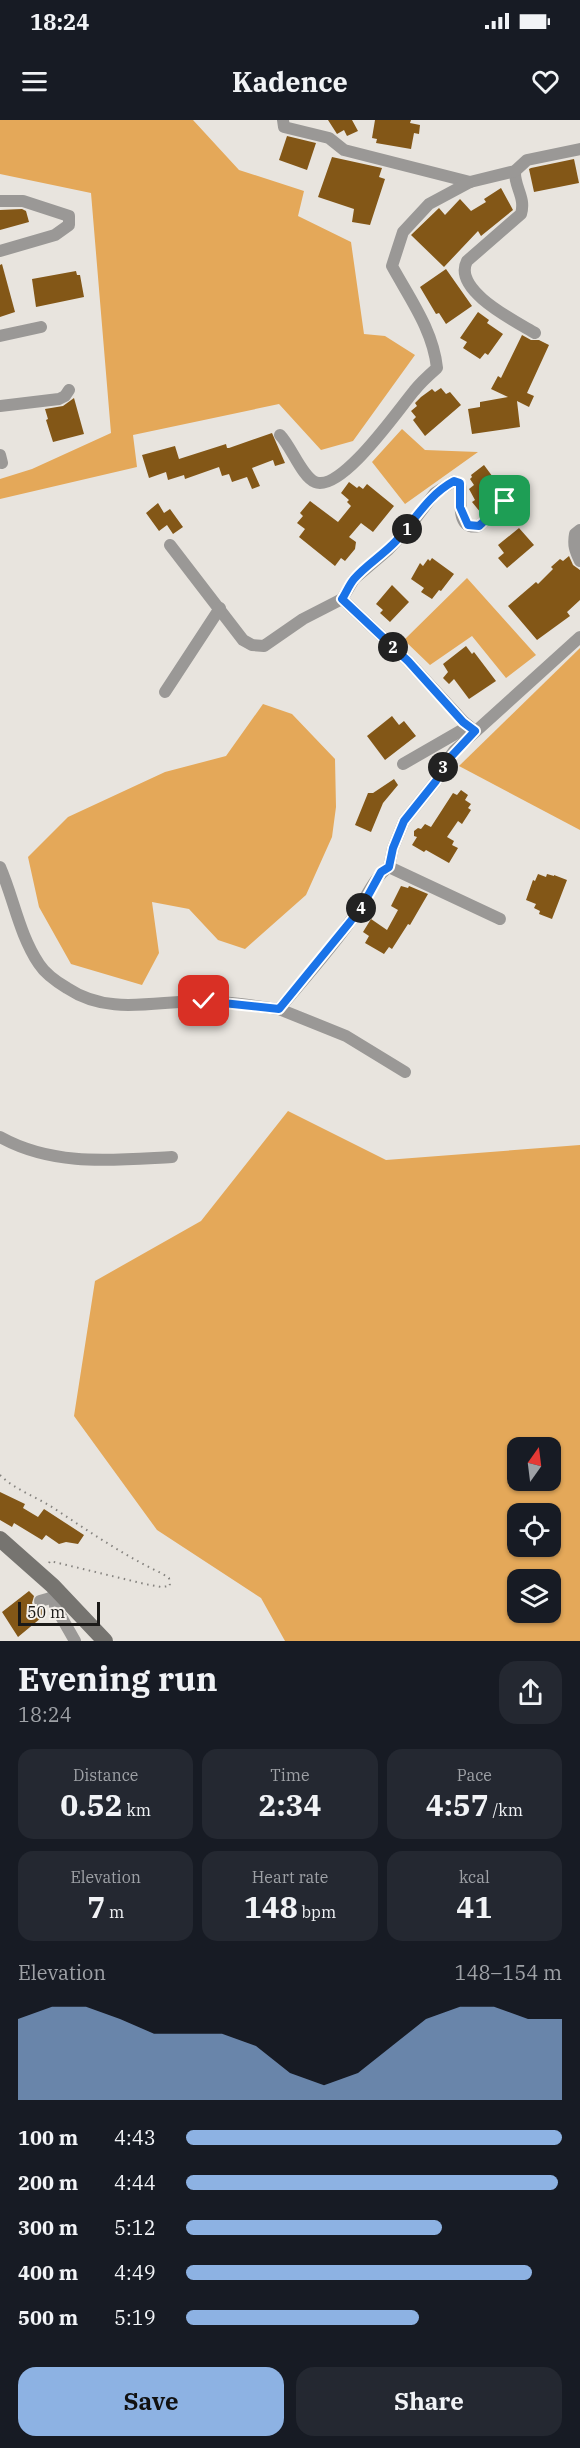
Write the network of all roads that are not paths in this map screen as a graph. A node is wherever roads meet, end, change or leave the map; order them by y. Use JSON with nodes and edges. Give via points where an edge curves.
{"nodes":[{"id":1,"x":283,"y":120,"type":"edge"},
{"id":2,"x":580,"y":149,"type":"edge"},
{"id":3,"x":514,"y":171,"type":"junction"},
{"id":4,"x":470,"y":182,"type":"junction"},
{"id":5,"x":0,"y":201,"type":"edge"},
{"id":6,"x":0,"y":251,"type":"edge"},
{"id":7,"x":41,"y":327,"type":"dead end"},
{"id":8,"x":535,"y":333,"type":"dead end"},
{"id":9,"x":0,"y":336,"type":"edge"},
{"id":10,"x":69,"y":390,"type":"dead end"},
{"id":11,"x":0,"y":405,"type":"edge"},
{"id":12,"x":280,"y":435,"type":"dead end"},
{"id":13,"x":505,"y":501,"type":"dead end"},
{"id":14,"x":580,"y":530,"type":"edge"},
{"id":15,"x":170,"y":545,"type":"dead end"},
{"id":16,"x":580,"y":561,"type":"edge"},
{"id":17,"x":342,"y":599,"type":"junction"},
{"id":18,"x":220,"y":608,"type":"junction"},
{"id":19,"x":580,"y":637,"type":"edge"},
{"id":20,"x":165,"y":692,"type":"dead end"},
{"id":21,"x":472,"y":728,"type":"junction"},
{"id":22,"x":403,"y":764,"type":"dead end"},
{"id":23,"x":0,"y":867,"type":"edge"},
{"id":24,"x":389,"y":867,"type":"junction"},
{"id":25,"x":500,"y":918,"type":"dead end"},
{"id":26,"x":279,"y":1009,"type":"junction"},
{"id":27,"x":405,"y":1072,"type":"dead end"},
{"id":28,"x":0,"y":1137,"type":"edge"},
{"id":29,"x":172,"y":1157,"type":"dead end"},
{"id":30,"x":0,"y":1539,"type":"edge"},
{"id":31,"x":49,"y":1586,"type":"junction"},
{"id":32,"x":40,"y":1600,"type":"dead end"},
{"id":33,"x":75,"y":1641,"type":"edge"},
{"id":34,"x":105,"y":1641,"type":"edge"}],
"edges":[{"from":1,"to":4,"type":"street","via":[[284,127],[329,138],[344,150]]},
{"from":2,"to":3,"type":"street","via":[[527,160]]},
{"from":3,"to":4,"type":"street"},
{"from":3,"to":8,"type":"street","via":[[523,199],[521,214],[467,261],[465,269],[467,280],[487,304]]},
{"from":4,"to":12,"type":"street","via":[[429,204],[414,219],[403,232],[392,266],[435,347],[437,368],[358,459],[332,482],[317,483],[309,478]]},
{"from":5,"to":6,"type":"street","via":[[23,201],[69,216],[69,225],[55,235]]},
{"from":7,"to":9,"type":"street"},
{"from":10,"to":11,"type":"street","via":[[59,399]]},
{"from":13,"to":17,"type":"street","via":[[474,527],[461,514],[460,483],[454,481],[443,487],[388,549],[354,579]]},
{"from":14,"to":16,"type":"street","via":[[575,534],[574,549]]},
{"from":15,"to":18,"type":"street"},
{"from":17,"to":18,"type":"street","via":[[258,647],[243,639]]},
{"from":17,"to":21,"type":"street"},
{"from":18,"to":20,"type":"street"},
{"from":19,"to":21,"type":"street"},
{"from":21,"to":22,"type":"street"},
{"from":21,"to":24,"type":"street","via":[[404,821]]},
{"from":23,"to":26,"type":"street","via":[[19,925],[41,967],[80,997],[122,1007],[204,1001]]},
{"from":24,"to":25,"type":"street"},
{"from":24,"to":26,"type":"street","via":[[381,872],[350,922]]},
{"from":26,"to":27,"type":"street","via":[[346,1036]]},
{"from":28,"to":29,"type":"street","via":[[52,1157],[90,1161]]},
{"from":30,"to":31,"type":"main road"},
{"from":31,"to":32,"type":"street"},
{"from":31,"to":33,"type":"street","via":[[55,1606]]},
{"from":31,"to":34,"type":"main road"}]}
